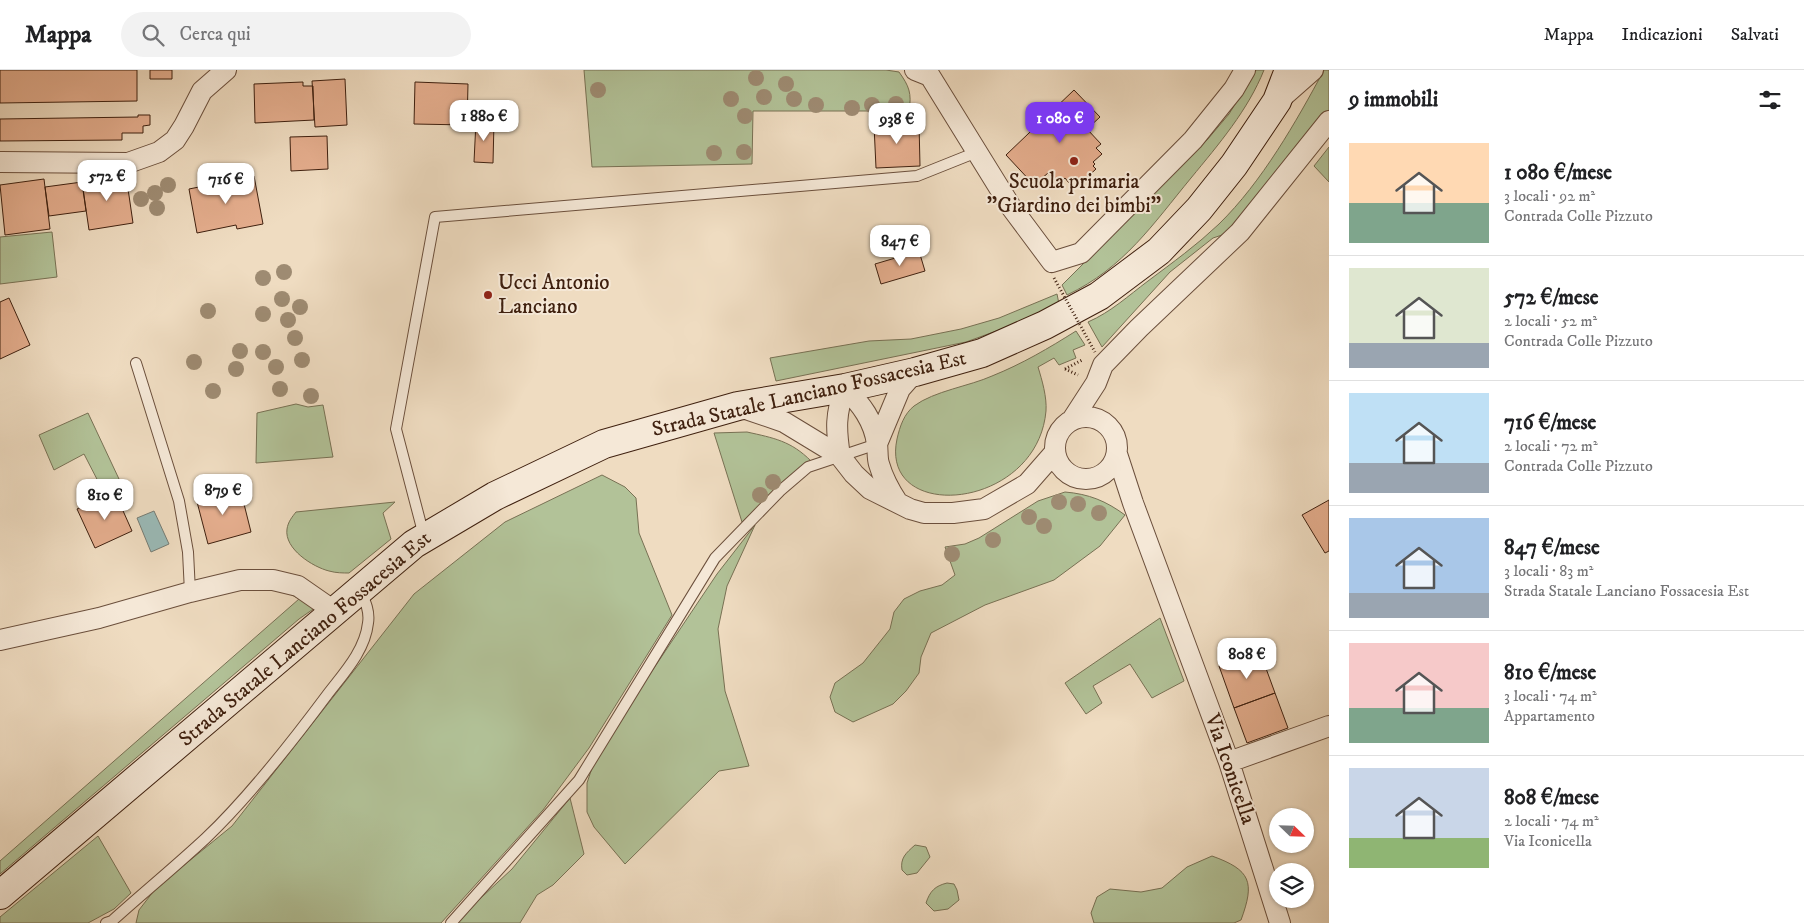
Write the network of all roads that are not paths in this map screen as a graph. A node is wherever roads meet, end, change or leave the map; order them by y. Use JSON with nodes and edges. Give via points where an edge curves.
{"nodes":[{"id":1,"x":226,"y":70,"type":"edge"},
{"id":2,"x":1245,"y":70,"type":"edge"},
{"id":3,"x":1289,"y":70,"type":"edge"},
{"id":4,"x":1313,"y":70,"type":"edge"},
{"id":5,"x":924,"y":72,"type":"edge"},
{"id":6,"x":1277,"y":102,"type":"junction"},
{"id":7,"x":1329,"y":121,"type":"edge"},
{"id":8,"x":977,"y":152,"type":"junction"},
{"id":9,"x":0,"y":162,"type":"edge"},
{"id":10,"x":136,"y":363,"type":"dead end"},
{"id":11,"x":915,"y":372,"type":"junction"},
{"id":12,"x":1096,"y":383,"type":"junction"},
{"id":13,"x":844,"y":388,"type":"junction"},
{"id":14,"x":738,"y":406,"type":"junction"},
{"id":15,"x":1072,"y":420,"type":"junction"},
{"id":16,"x":1105,"y":423,"type":"junction"},
{"id":17,"x":878,"y":444,"type":"junction"},
{"id":18,"x":1055,"y":452,"type":"junction"},
{"id":19,"x":1117,"y":454,"type":"junction"},
{"id":20,"x":840,"y":456,"type":"junction"},
{"id":21,"x":1068,"y":473,"type":"junction"},
{"id":22,"x":1099,"y":476,"type":"junction"},
{"id":23,"x":1027,"y":484,"type":"junction"},
{"id":24,"x":898,"y":503,"type":"junction"},
{"id":25,"x":1133,"y":503,"type":"junction"},
{"id":26,"x":424,"y":537,"type":"junction"},
{"id":27,"x":360,"y":589,"type":"junction"},
{"id":28,"x":190,"y":592,"type":"junction"},
{"id":29,"x":334,"y":611,"type":"junction"},
{"id":30,"x":0,"y":640,"type":"edge"},
{"id":31,"x":1329,"y":726,"type":"edge"},
{"id":32,"x":1229,"y":762,"type":"junction"},
{"id":33,"x":0,"y":895,"type":"edge"},
{"id":34,"x":106,"y":923,"type":"edge"},
{"id":35,"x":451,"y":923,"type":"edge"},
{"id":36,"x":1280,"y":923,"type":"edge"}],
"edges":[{"from":1,"to":9,"type":"street","via":[[202,91],[175,140],[159,152],[128,163]]},
{"from":2,"to":8,"type":"street","via":[[1194,140],[1081,253],[1074,256],[1052,262],[1011,208]]},
{"from":3,"to":6,"type":"main road","name":"Strada Statale Lanciano Fossacesia Est"},
{"from":4,"to":6,"type":"street"},
{"from":5,"to":8,"type":"street"},
{"from":6,"to":11,"type":"main road","name":"Strada Statale Lanciano Fossacesia Est","via":[[1234,166],[1199,209],[1159,251],[1099,296],[982,353]]},
{"from":7,"to":12,"type":"street","via":[[1240,232],[1138,328],[1103,365]]},
{"from":8,"to":26,"type":"lane","via":[[917,176],[435,217],[396,428]]},
{"from":10,"to":28,"type":"lane","via":[[179,501],[188,552]]},
{"from":11,"to":13,"type":"main road","name":"Strada Statale Lanciano Fossacesia Est"},
{"from":11,"to":17,"type":"street","via":[[900,389]]},
{"from":12,"to":15,"type":"street"},
{"from":12,"to":16,"type":"street"},
{"from":13,"to":14,"type":"main road","name":"Strada Statale Lanciano Fossacesia Est"},
{"from":13,"to":17,"type":"street","via":[[871,420]]},
{"from":13,"to":20,"type":"street","via":[[836,428]]},
{"from":14,"to":20,"type":"street","via":[[784,422]]},
{"from":14,"to":26,"type":"main road","name":"Strada Statale Lanciano Fossacesia Est","via":[[604,444],[495,496]]},
{"from":15,"to":16,"type":"street","via":[[1089,416]]},
{"from":15,"to":18,"type":"street","via":[[1057,435]]},
{"from":16,"to":19,"type":"street","via":[[1115,436]]},
{"from":17,"to":20,"type":"lane"},
{"from":17,"to":24,"type":"street","via":[[878,463]]},
{"from":18,"to":21,"type":"street","via":[[1060,466]]},
{"from":18,"to":23,"type":"street"},
{"from":19,"to":22,"type":"street","via":[[1107,471]]},
{"from":19,"to":25,"type":"street","name":"Via Iconicella"},
{"from":20,"to":24,"type":"street","via":[[870,489]]},
{"from":20,"to":35,"type":"lane","via":[[808,467],[715,558],[579,780]]},
{"from":21,"to":22,"type":"street","via":[[1077,478]]},
{"from":21,"to":23,"type":"street"},
{"from":22,"to":25,"type":"street"},
{"from":23,"to":24,"type":"street","via":[[984,509],[936,514]]},
{"from":25,"to":32,"type":"street","name":"Via Iconicella"},
{"from":26,"to":27,"type":"main road","name":"Strada Statale Lanciano Fossacesia Est"},
{"from":27,"to":29,"type":"main road","name":"Strada Statale Lanciano Fossacesia Est"},
{"from":27,"to":34,"type":"lane","via":[[367,604],[368,622],[363,643],[317,709],[207,837]]},
{"from":28,"to":29,"type":"street","via":[[240,580],[273,580],[298,586]]},
{"from":28,"to":30,"type":"street","via":[[99,618]]},
{"from":29,"to":33,"type":"main road","name":"Strada Statale Lanciano Fossacesia Est"},
{"from":31,"to":32,"type":"street"},
{"from":32,"to":36,"type":"street","name":"Via Iconicella"}]}
